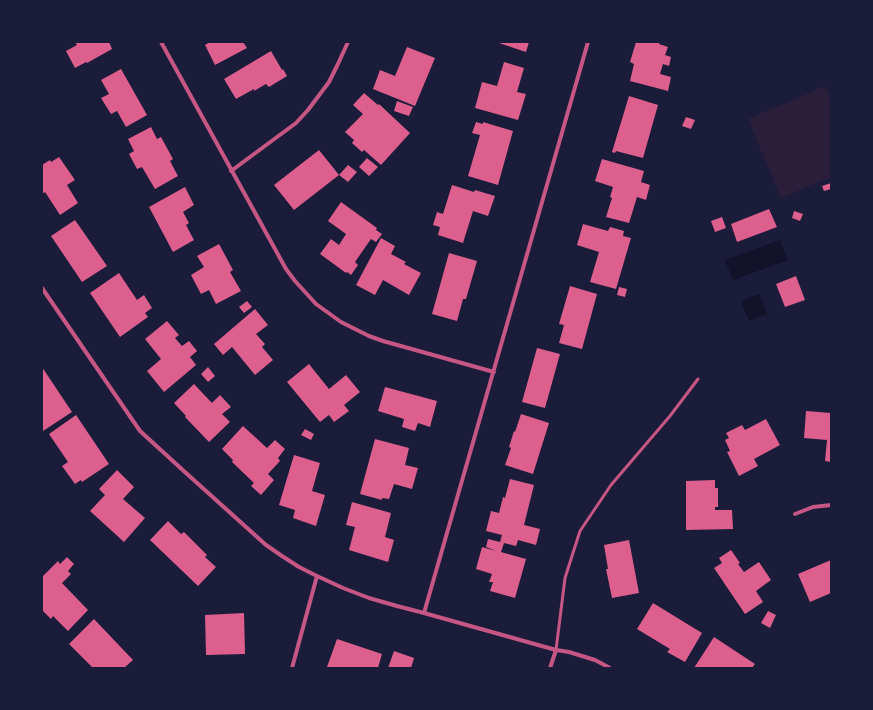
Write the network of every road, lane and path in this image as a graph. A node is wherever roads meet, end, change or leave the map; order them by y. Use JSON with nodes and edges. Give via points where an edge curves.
{"nodes":[{"id":1,"x":161,"y":42,"type":"edge"},
{"id":2,"x":348,"y":42,"type":"edge"},
{"id":3,"x":588,"y":42,"type":"edge"},
{"id":4,"x":231,"y":171,"type":"junction"},
{"id":5,"x":42,"y":288,"type":"edge"},
{"id":6,"x":494,"y":372,"type":"junction"},
{"id":7,"x":698,"y":379,"type":"dead end"},
{"id":8,"x":831,"y":505,"type":"edge"},
{"id":9,"x":795,"y":514,"type":"dead end"},
{"id":10,"x":317,"y":576,"type":"junction"},
{"id":11,"x":424,"y":613,"type":"junction"},
{"id":12,"x":556,"y":650,"type":"junction"},
{"id":13,"x":292,"y":668,"type":"edge"},
{"id":14,"x":550,"y":668,"type":"edge"},
{"id":15,"x":610,"y":668,"type":"edge"}],
"edges":[{"from":1,"to":4,"type":"street"},
{"from":2,"to":4,"type":"street","via":[[329,82],[308,110],[296,123]]},
{"from":3,"to":6,"type":"street"},
{"from":4,"to":6,"type":"street","via":[[286,269],[300,287],[328,314],[383,341]]},
{"from":5,"to":10,"type":"street","via":[[140,431],[266,545]]},
{"from":6,"to":11,"type":"street"},
{"from":7,"to":12,"type":"lane","via":[[611,485],[580,531],[565,578]]},
{"from":8,"to":9,"type":"street","via":[[813,506]]},
{"from":10,"to":11,"type":"street","via":[[370,598]]},
{"from":10,"to":13,"type":"street"},
{"from":11,"to":12,"type":"street"},
{"from":12,"to":14,"type":"street"},
{"from":12,"to":15,"type":"street","via":[[595,660]]}]}
